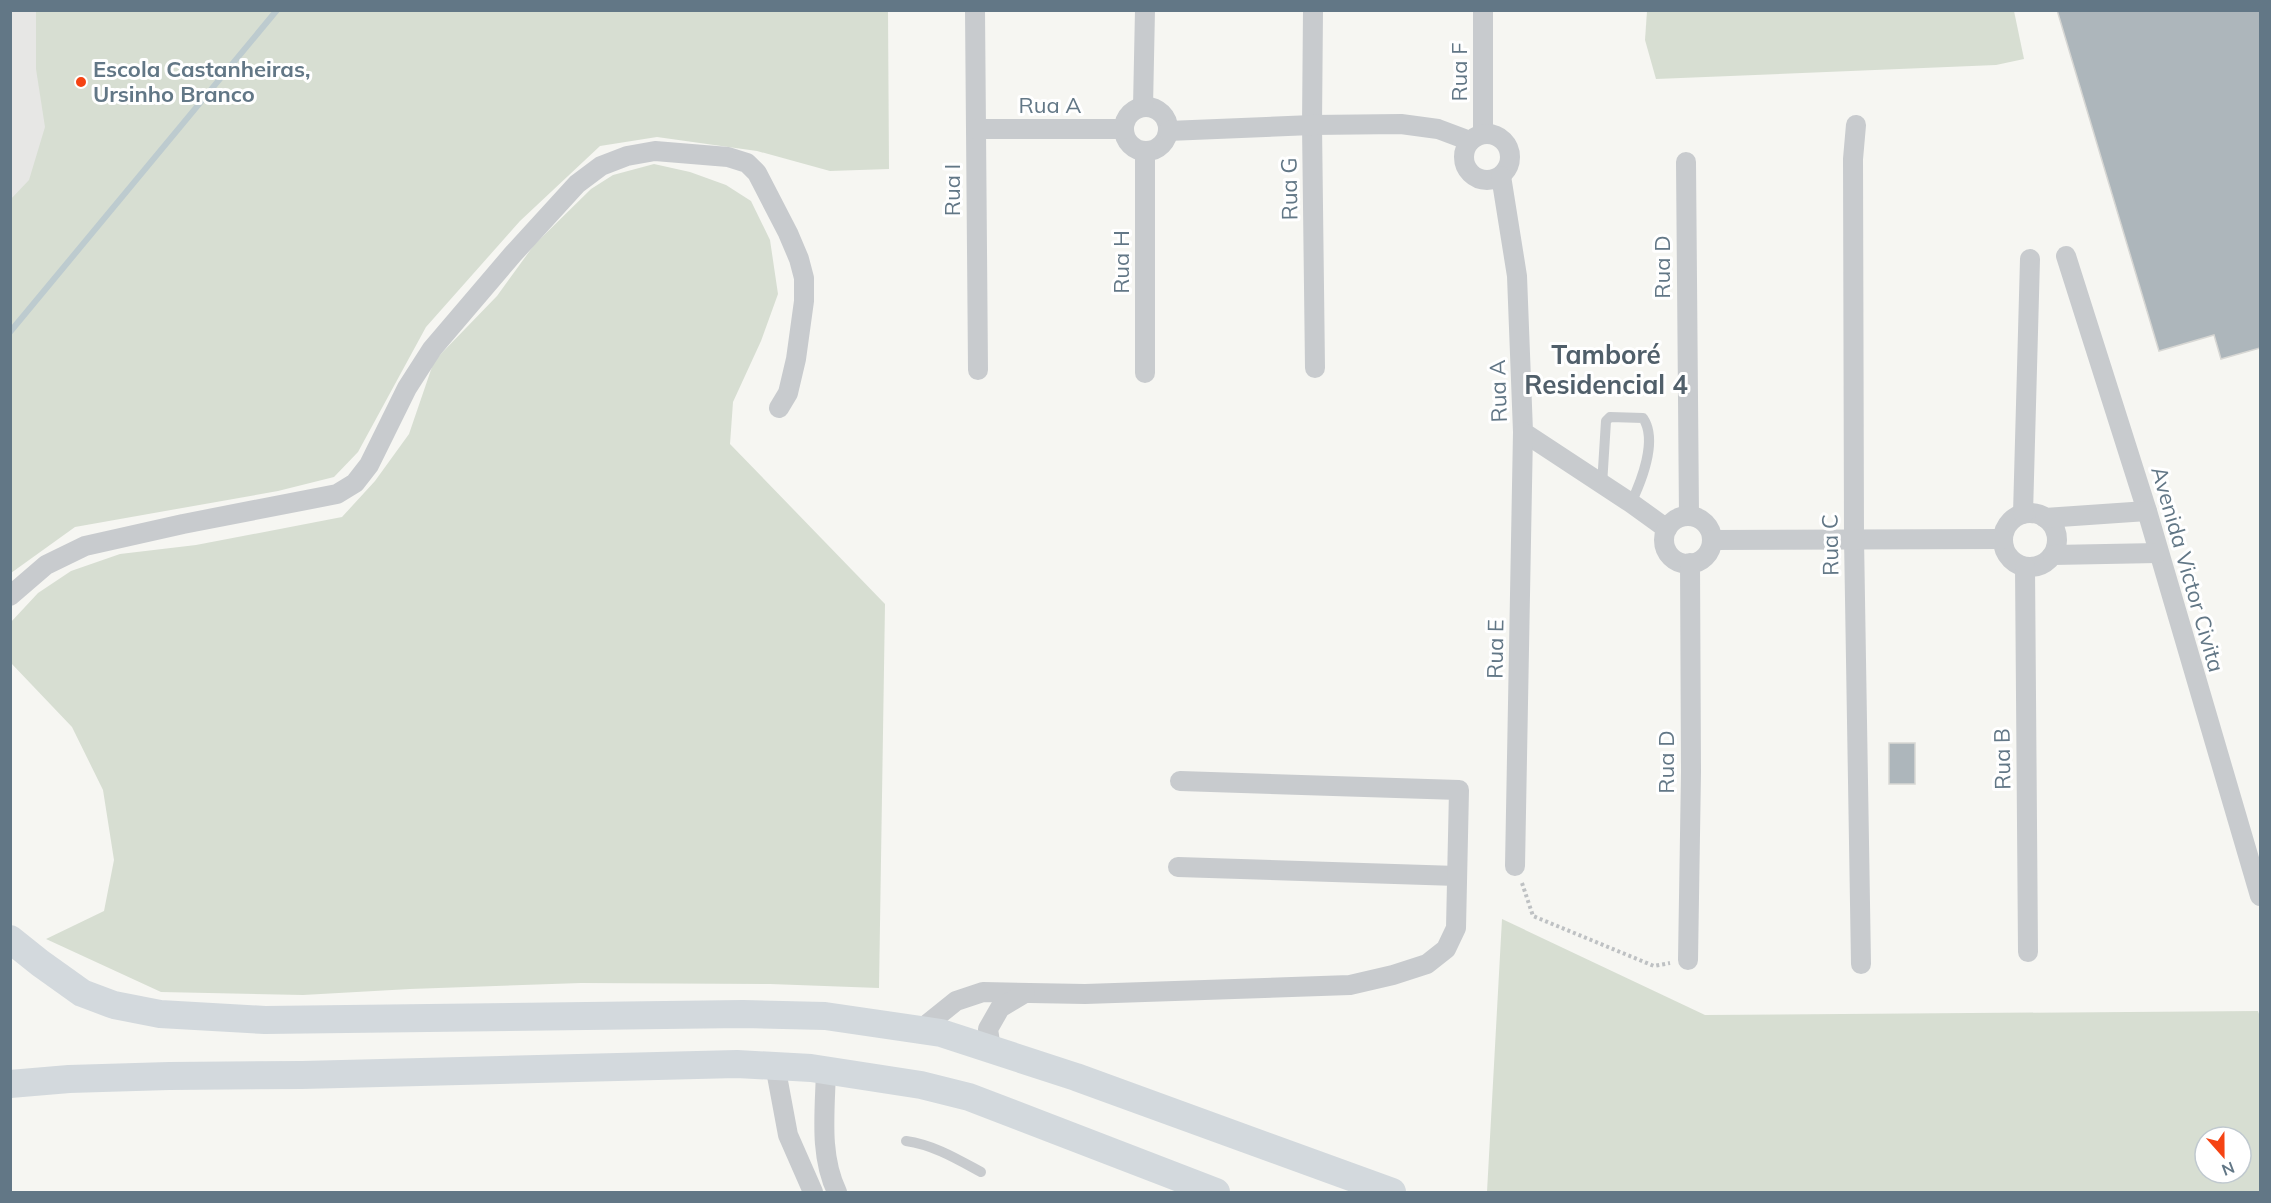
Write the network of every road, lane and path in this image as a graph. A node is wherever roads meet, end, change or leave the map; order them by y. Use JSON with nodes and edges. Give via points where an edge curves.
{"nodes":[{"id":1,"x":975,"y":10,"type":"edge"},
{"id":2,"x":1145,"y":10,"type":"edge"},
{"id":3,"x":1314,"y":10,"type":"edge"},
{"id":4,"x":1483,"y":10,"type":"edge"},
{"id":5,"x":1143,"y":107,"type":"junction"},
{"id":6,"x":1312,"y":125,"type":"junction"},
{"id":7,"x":1856,"y":125,"type":"dead end"},
{"id":8,"x":976,"y":129,"type":"junction"},
{"id":9,"x":1124,"y":129,"type":"junction"},
{"id":10,"x":1168,"y":131,"type":"junction"},
{"id":11,"x":1476,"y":138,"type":"junction"},
{"id":12,"x":1145,"y":152,"type":"junction"},
{"id":13,"x":1686,"y":162,"type":"dead end"},
{"id":14,"x":1502,"y":176,"type":"junction"},
{"id":15,"x":2066,"y":256,"type":"dead end"},
{"id":16,"x":2030,"y":259,"type":"dead end"},
{"id":17,"x":1315,"y":368,"type":"dead end"},
{"id":18,"x":978,"y":370,"type":"dead end"},
{"id":19,"x":1145,"y":373,"type":"dead end"},
{"id":20,"x":778,"y":408,"type":"dead end"},
{"id":21,"x":1523,"y":432,"type":"junction"},
{"id":22,"x":1602,"y":484,"type":"junction"},
{"id":23,"x":1631,"y":503,"type":"junction"},
{"id":24,"x":2147,"y":511,"type":"junction"},
{"id":25,"x":2023,"y":514,"type":"junction"},
{"id":26,"x":1689,"y":516,"type":"junction"},
{"id":27,"x":2045,"y":518,"type":"junction"},
{"id":28,"x":1667,"y":530,"type":"junction"},
{"id":29,"x":1854,"y":538,"type":"junction"},
{"id":30,"x":2003,"y":539,"type":"junction"},
{"id":31,"x":1712,"y":540,"type":"junction"},
{"id":32,"x":2158,"y":553,"type":"junction"},
{"id":33,"x":2053,"y":555,"type":"junction"},
{"id":34,"x":1690,"y":563,"type":"junction"},
{"id":35,"x":2025,"y":567,"type":"junction"},
{"id":36,"x":10,"y":596,"type":"edge"},
{"id":37,"x":1180,"y":781,"type":"dead end"},
{"id":38,"x":1515,"y":866,"type":"joint"},
{"id":39,"x":1178,"y":867,"type":"dead end"},
{"id":40,"x":1457,"y":876,"type":"junction"},
{"id":41,"x":2260,"y":896,"type":"edge"},
{"id":42,"x":10,"y":939,"type":"edge"},
{"id":43,"x":2028,"y":952,"type":"dead end"},
{"id":44,"x":1688,"y":960,"type":"joint"},
{"id":45,"x":1861,"y":964,"type":"dead end"},
{"id":46,"x":1025,"y":993,"type":"junction"},
{"id":47,"x":920,"y":1030,"type":"junction"},
{"id":48,"x":991,"y":1049,"type":"junction"},
{"id":49,"x":775,"y":1065,"type":"junction"},
{"id":50,"x":826,"y":1070,"type":"junction"},
{"id":51,"x":10,"y":1084,"type":"edge"},
{"id":52,"x":906,"y":1142,"type":"dead end"},
{"id":53,"x":799,"y":1162,"type":"junction"},
{"id":54,"x":981,"y":1172,"type":"dead end"},
{"id":55,"x":833,"y":1184,"type":"edge"},
{"id":56,"x":813,"y":1192,"type":"edge"},
{"id":57,"x":1216,"y":1192,"type":"edge"},
{"id":58,"x":1392,"y":1192,"type":"edge"}],
"edges":[{"from":1,"to":8,"type":"street","name":"Rua I"},
{"from":2,"to":5,"type":"street"},
{"from":3,"to":6,"type":"street","name":"Rua G"},
{"from":4,"to":11,"type":"street","name":"Rua F"},
{"from":5,"to":9,"type":"street","via":[[1127,117]]},
{"from":5,"to":10,"type":"street","via":[[1161,113]]},
{"from":6,"to":10,"type":"street"},
{"from":6,"to":11,"type":"street","via":[[1401,124]]},
{"from":6,"to":17,"type":"street","name":"Rua G"},
{"from":7,"to":29,"type":"street","name":"Rua C"},
{"from":8,"to":9,"type":"street","name":"Rua A"},
{"from":8,"to":18,"type":"street","name":"Rua I"},
{"from":9,"to":12,"type":"street","via":[[1128,142]]},
{"from":10,"to":12,"type":"street","via":[[1158,148]]},
{"from":11,"to":14,"type":"street","via":[[1498,136],[1509,148],[1510,163]]},
{"from":11,"to":14,"type":"street","via":[[1466,148],[1464,163],[1472,176],[1487,181]]},
{"from":12,"to":19,"type":"street","name":"Rua H"},
{"from":13,"to":26,"type":"street","name":"Rua D"},
{"from":14,"to":21,"type":"street","name":"Rua A","via":[[1517,276]]},
{"from":15,"to":24,"type":"street","name":"Avenida Victor Civita"},
{"from":16,"to":25,"type":"street"},
{"from":20,"to":36,"type":"street","via":[[788,393],[796,359],[804,278],[766,188],[747,163],[728,157],[655,151],[627,156],[601,166],[578,184],[432,349],[356,483],[338,494],[85,546],[46,565]]},
{"from":21,"to":22,"type":"street","name":"Rua A"},
{"from":21,"to":38,"type":"street","name":"Rua E"},
{"from":22,"to":23,"type":"street","name":"Rua A"},
{"from":22,"to":23,"type":"lane","via":[[1606,421],[1610,417],[1643,418],[1648,430],[1647,454],[1644,473]]},
{"from":23,"to":28,"type":"street","name":"Rua A"},
{"from":24,"to":27,"type":"street"},
{"from":24,"to":32,"type":"street","name":"Avenida Victor Civita"},
{"from":25,"to":27,"type":"street"},
{"from":25,"to":30,"type":"street","via":[[2007,526]]},
{"from":26,"to":28,"type":"street","via":[[1676,520]]},
{"from":26,"to":31,"type":"street","via":[[1706,523]]},
{"from":27,"to":33,"type":"street","via":[[2056,533]]},
{"from":28,"to":34,"type":"street","via":[[1665,543],[1671,556]]},
{"from":29,"to":30,"type":"street"},
{"from":29,"to":31,"type":"street"},
{"from":29,"to":45,"type":"street","name":"Rua C"},
{"from":30,"to":35,"type":"street","via":[[2007,554]]},
{"from":31,"to":34,"type":"street","via":[[1708,553]]},
{"from":32,"to":33,"type":"street"},
{"from":32,"to":41,"type":"street","name":"Avenida Victor Civita"},
{"from":33,"to":35,"type":"street","via":[[2041,565]]},
{"from":34,"to":44,"type":"street","name":"Rua D"},
{"from":35,"to":43,"type":"street","name":"Rua B"},
{"from":37,"to":40,"type":"street","via":[[1459,790]]},
{"from":38,"to":44,"type":"path","via":[[1533,916],[1654,966]]},
{"from":39,"to":40,"type":"street"},
{"from":40,"to":46,"type":"street","via":[[1456,928],[1446,950],[1427,964],[1393,975],[1350,985]]},
{"from":42,"to":47,"type":"main road","via":[[82,993],[114,1005],[160,1014],[265,1020],[743,1014],[825,1016]]},
{"from":46,"to":47,"type":"street","via":[[983,992],[956,1001]]},
{"from":46,"to":48,"type":"street","via":[[1000,1008],[987,1029]]},
{"from":47,"to":48,"type":"main road"},
{"from":48,"to":58,"type":"main road"},
{"from":49,"to":50,"type":"main road"},
{"from":49,"to":51,"type":"main road","via":[[169,1076]]},
{"from":49,"to":53,"type":"street","via":[[788,1135]]},
{"from":50,"to":55,"type":"street","via":[[826,1161]]},
{"from":50,"to":57,"type":"main road","via":[[969,1097]]},
{"from":52,"to":54,"type":"lane","via":[[952,1156]]},
{"from":53,"to":55,"type":"street"},
{"from":53,"to":56,"type":"street"}]}
